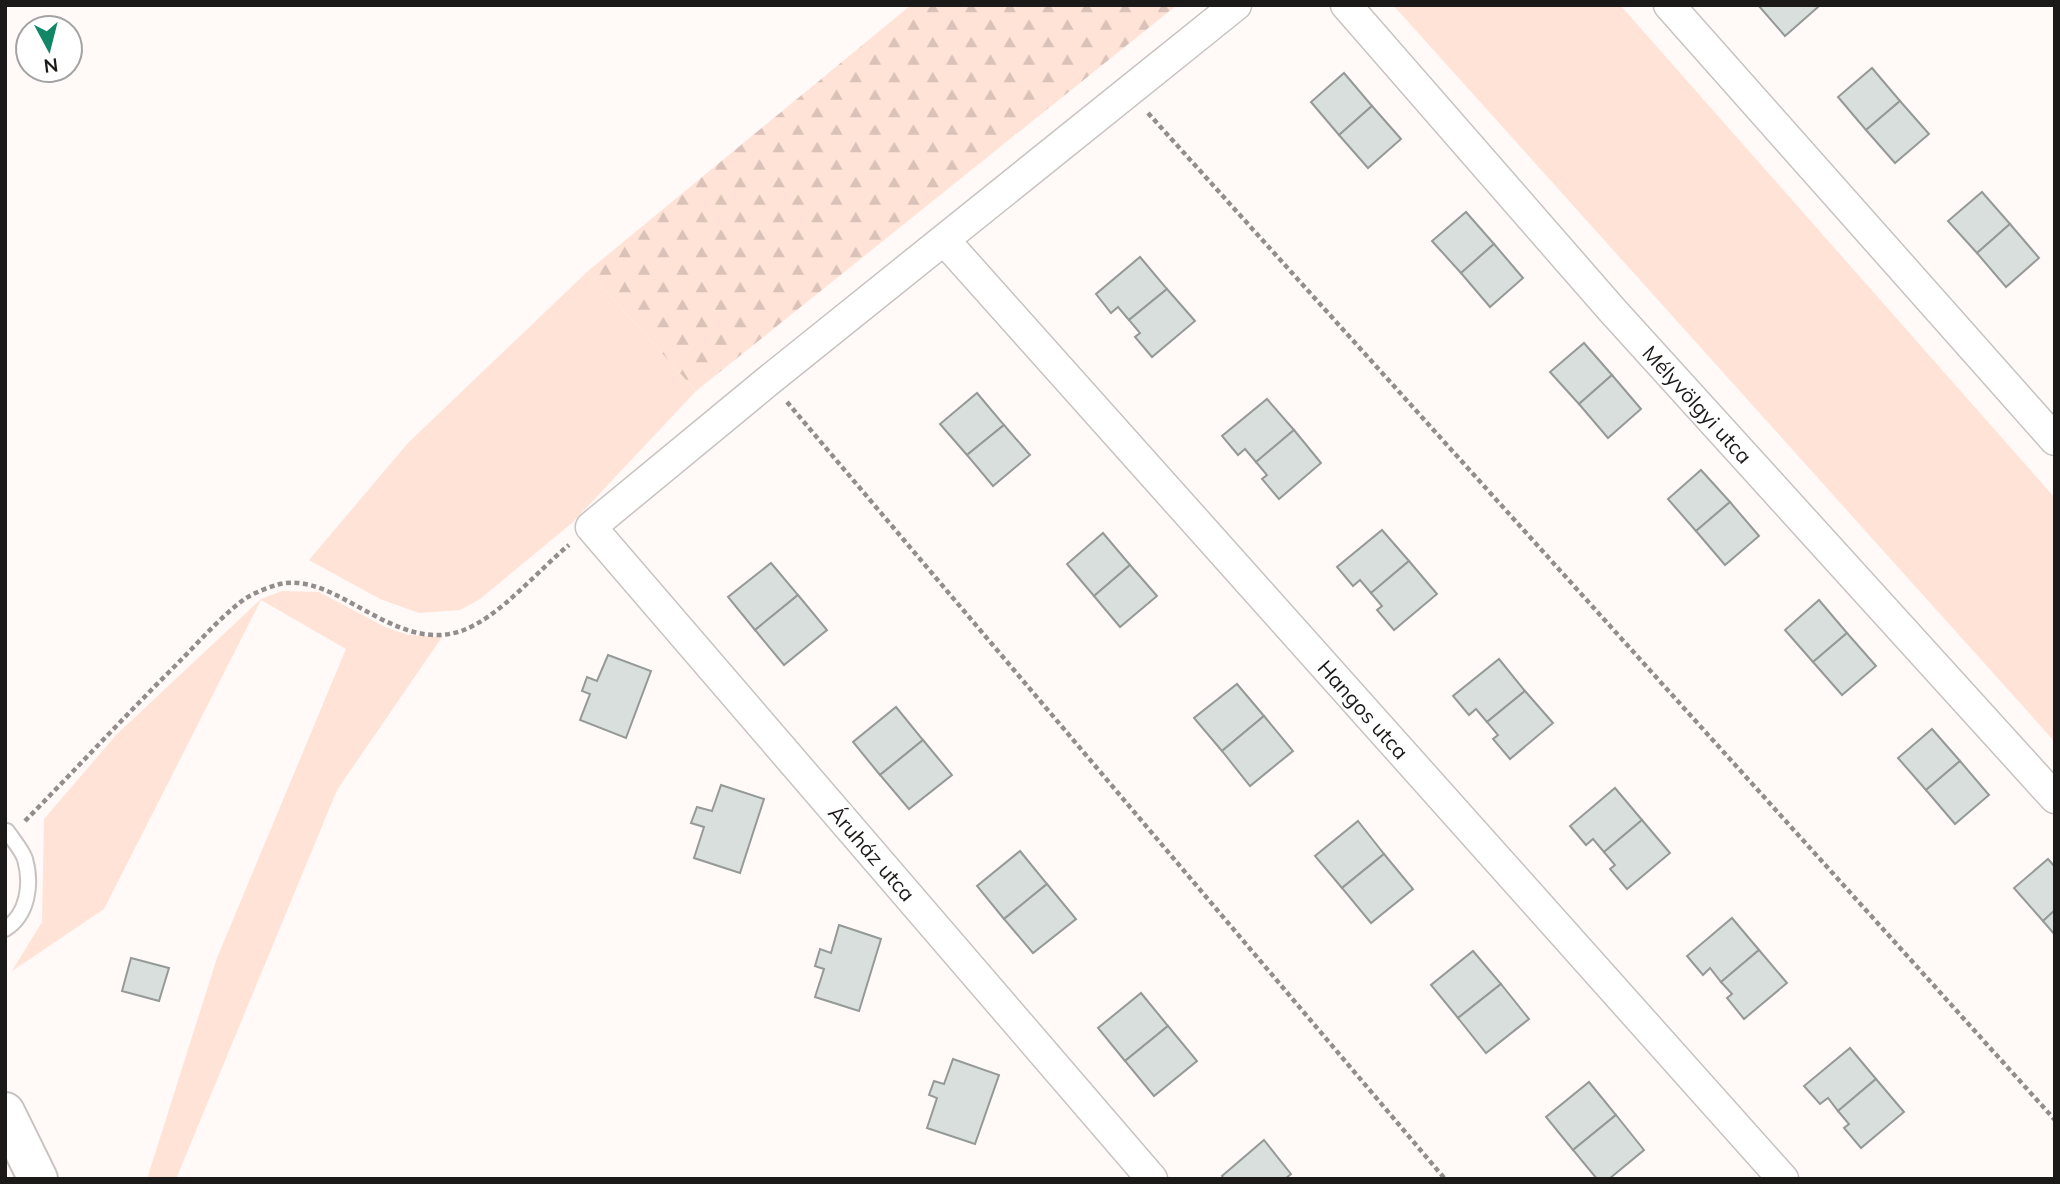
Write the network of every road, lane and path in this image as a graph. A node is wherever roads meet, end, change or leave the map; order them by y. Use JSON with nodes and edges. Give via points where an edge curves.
{"nodes":[{"id":1,"x":1236,"y":5,"type":"edge"},
{"id":2,"x":1346,"y":5,"type":"edge"},
{"id":3,"x":1669,"y":5,"type":"edge"},
{"id":4,"x":1129,"y":92,"type":"junction"},
{"id":5,"x":945,"y":241,"type":"junction"},
{"id":6,"x":768,"y":381,"type":"junction"},
{"id":7,"x":2055,"y":440,"type":"edge"},
{"id":8,"x":591,"y":527,"type":"junction"},
{"id":9,"x":2055,"y":798,"type":"edge"},
{"id":10,"x":7,"y":831,"type":"joint"},
{"id":11,"x":5,"y":929,"type":"edge"},
{"id":12,"x":5,"y":1112,"type":"edge"},
{"id":13,"x":2055,"y":1120,"type":"edge"},
{"id":14,"x":38,"y":1179,"type":"edge"},
{"id":15,"x":1152,"y":1179,"type":"edge"},
{"id":16,"x":1445,"y":1179,"type":"edge"},
{"id":17,"x":1783,"y":1179,"type":"edge"}],
"edges":[{"from":1,"to":4,"type":"street"},
{"from":2,"to":9,"type":"street","name":"Mélyvölgyi utca","via":[[1612,310]]},
{"from":3,"to":7,"type":"street"},
{"from":4,"to":5,"type":"street"},
{"from":4,"to":13,"type":"path"},
{"from":5,"to":6,"type":"street"},
{"from":5,"to":17,"type":"street","name":"Hangos utca"},
{"from":6,"to":8,"type":"street"},
{"from":6,"to":16,"type":"path"},
{"from":8,"to":10,"type":"path","via":[[487,617],[462,631],[442,635],[405,631],[322,590],[299,584],[284,583],[247,598],[21,825]]},
{"from":8,"to":15,"type":"street","name":"Áruház utca"},
{"from":10,"to":11,"type":"lane","via":[[24,858],[28,884],[22,911]]},
{"from":12,"to":14,"type":"main road"}]}
